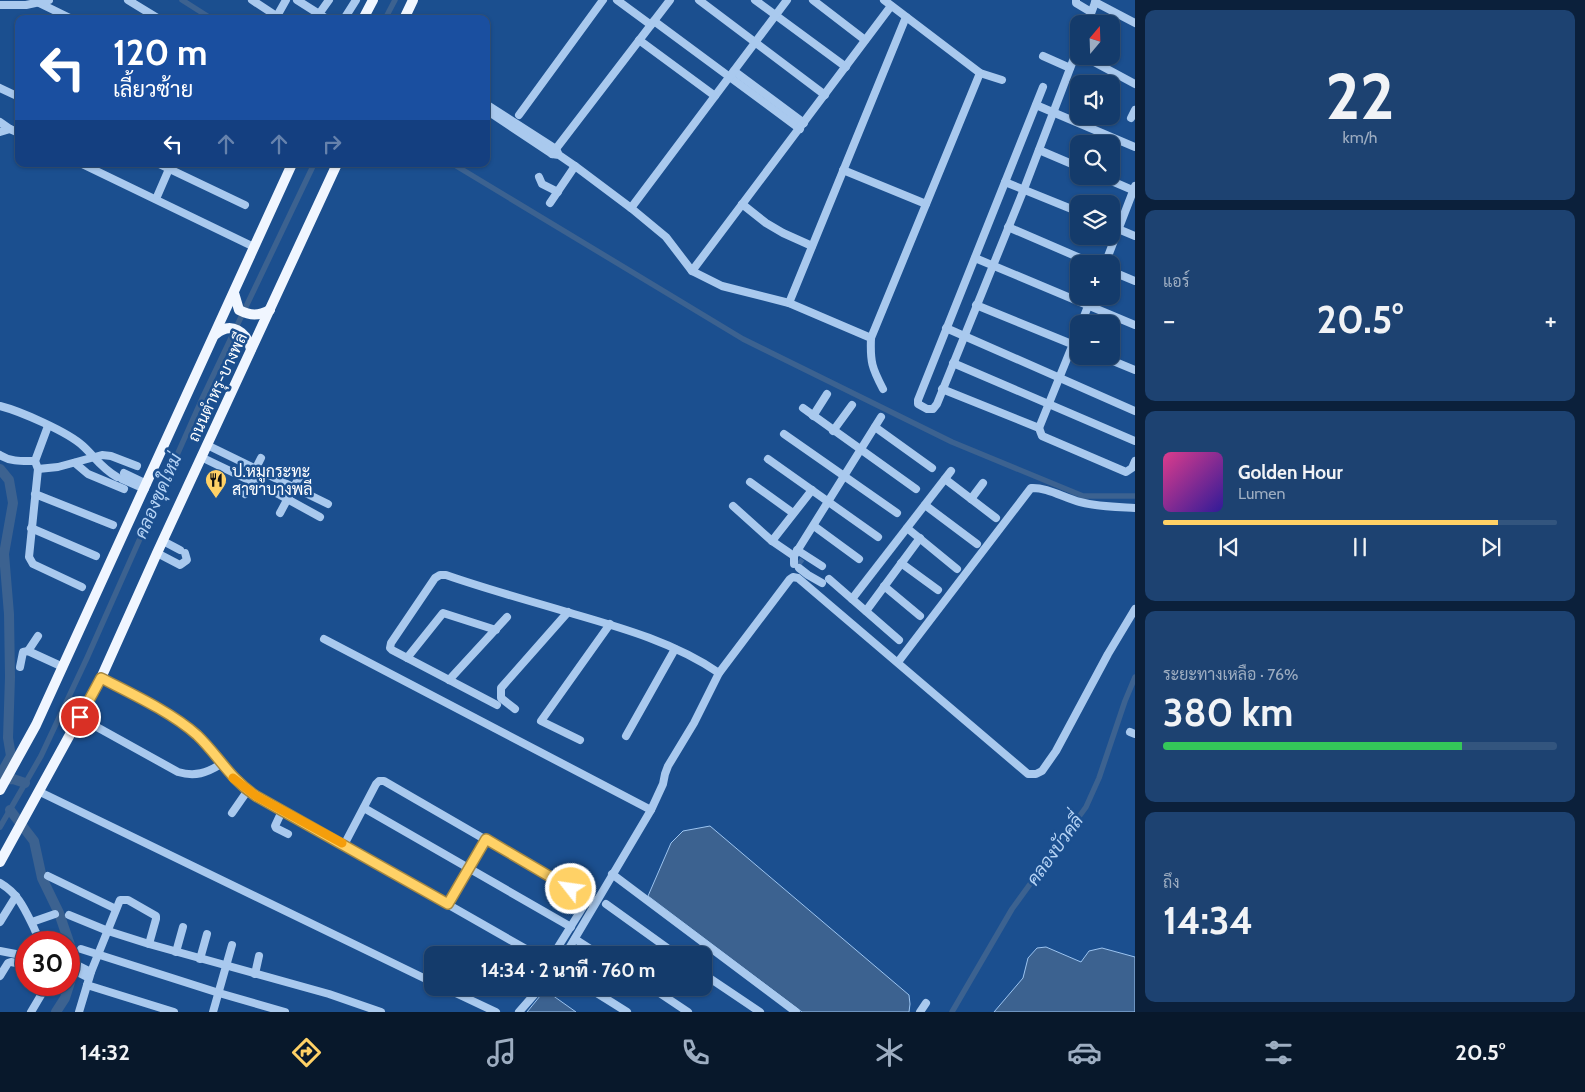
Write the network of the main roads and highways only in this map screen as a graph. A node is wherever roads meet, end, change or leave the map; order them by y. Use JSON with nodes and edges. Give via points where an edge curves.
{"nodes":[{"id":1,"x":373,"y":0,"type":"edge"},
{"id":2,"x":413,"y":0,"type":"edge"},
{"id":3,"x":365,"y":15,"type":"edge"},
{"id":4,"x":406,"y":15,"type":"edge"},
{"id":5,"x":291,"y":167,"type":"edge"},
{"id":6,"x":336,"y":167,"type":"edge"},
{"id":7,"x":234,"y":293,"type":"junction"},
{"id":8,"x":270,"y":310,"type":"junction"},
{"id":9,"x":215,"y":334,"type":"junction"},
{"id":10,"x":251,"y":349,"type":"junction"},
{"id":11,"x":0,"y":790,"type":"edge"},
{"id":12,"x":0,"y":862,"type":"edge"}],
"edges":[{"from":1,"to":3,"type":"main road"},
{"from":2,"to":4,"type":"main road"},
{"from":5,"to":7,"type":"main road","name":"ถนนตำหรุ-บางพลี"},
{"from":6,"to":8,"type":"main road","name":"ถนนตำหรุ-บางพลี"},
{"from":7,"to":8,"type":"main road","via":[[243,312],[253,316]]},
{"from":7,"to":9,"type":"main road","name":"ถนนตำหรุ-บางพลี"},
{"from":8,"to":10,"type":"main road","name":"ถนนตำหรุ-บางพลี"},
{"from":9,"to":10,"type":"main road","via":[[221,329],[236,329],[245,334]]},
{"from":9,"to":11,"type":"main road","name":"ถนนตำหรุ-บางพลี","via":[[36,725]]},
{"from":10,"to":12,"type":"main road","name":"ถนนตำหรุ-บางพลี","via":[[101,678]]}]}
